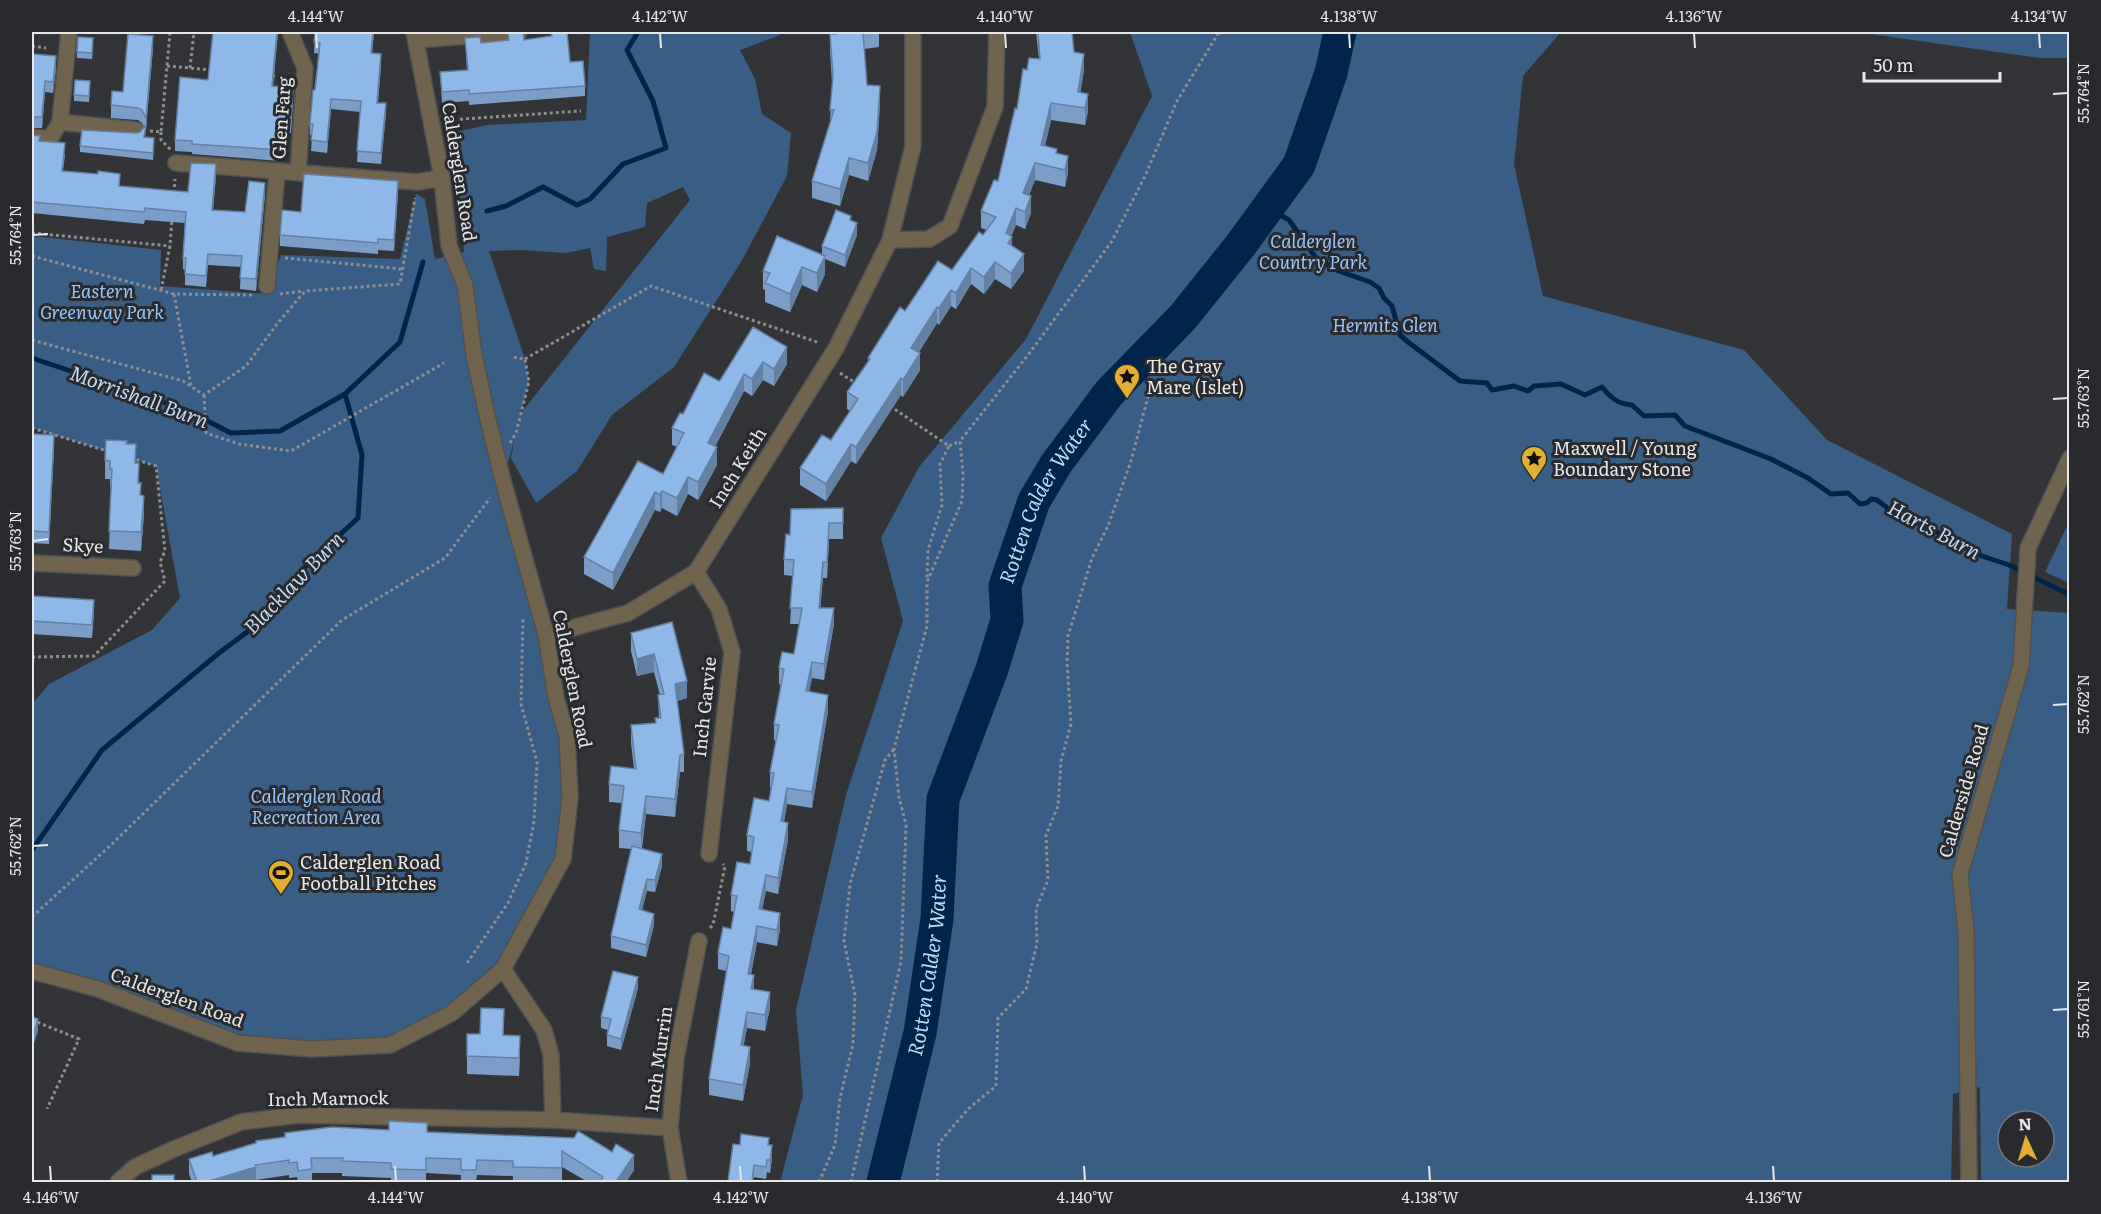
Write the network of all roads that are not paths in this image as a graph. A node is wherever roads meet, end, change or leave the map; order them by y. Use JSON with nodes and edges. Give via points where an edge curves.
{"nodes":[{"id":1,"x":69,"y":32,"type":"edge"},
{"id":2,"x":290,"y":32,"type":"edge"},
{"id":3,"x":512,"y":32,"type":"edge"},
{"id":4,"x":519,"y":32,"type":"edge"},
{"id":5,"x":913,"y":32,"type":"edge"},
{"id":6,"x":997,"y":32,"type":"edge"},
{"id":7,"x":415,"y":36,"type":"edge"},
{"id":8,"x":60,"y":122,"type":"junction"},
{"id":9,"x":136,"y":130,"type":"edge"},
{"id":10,"x":32,"y":137,"type":"edge"},
{"id":11,"x":176,"y":163,"type":"road end"},
{"id":12,"x":277,"y":172,"type":"junction"},
{"id":13,"x":298,"y":173,"type":"junction"},
{"id":14,"x":442,"y":178,"type":"junction"},
{"id":15,"x":890,"y":240,"type":"junction"},
{"id":16,"x":266,"y":292,"type":"road end"},
{"id":17,"x":2070,"y":458,"type":"edge"},
{"id":18,"x":32,"y":563,"type":"edge"},
{"id":19,"x":133,"y":568,"type":"dead end"},
{"id":20,"x":696,"y":572,"type":"junction"},
{"id":21,"x":546,"y":635,"type":"junction"},
{"id":22,"x":709,"y":854,"type":"road end"},
{"id":23,"x":699,"y":941,"type":"road end"},
{"id":24,"x":503,"y":969,"type":"junction"},
{"id":25,"x":32,"y":971,"type":"edge"},
{"id":26,"x":553,"y":1120,"type":"junction"},
{"id":27,"x":670,"y":1128,"type":"junction"},
{"id":28,"x":118,"y":1182,"type":"edge"},
{"id":29,"x":679,"y":1182,"type":"edge"},
{"id":30,"x":1969,"y":1182,"type":"edge"}],
"edges":[{"from":1,"to":8,"type":"street"},
{"from":2,"to":13,"type":"street","name":"Glen Farg","via":[[305,68]]},
{"from":3,"to":4,"type":"street"},
{"from":3,"to":7,"type":"street"},
{"from":5,"to":15,"type":"street","name":"Inch Keith","via":[[913,146]]},
{"from":6,"to":15,"type":"street","via":[[995,107],[950,226],[929,239]]},
{"from":7,"to":14,"type":"street","name":"Calderglen Road"},
{"from":8,"to":9,"type":"street"},
{"from":8,"to":10,"type":"street","via":[[50,139]]},
{"from":11,"to":12,"type":"street","name":"Glen Farg"},
{"from":12,"to":13,"type":"street","name":"Glen Farg"},
{"from":12,"to":16,"type":"street","name":"Glen Farg"},
{"from":13,"to":14,"type":"street","name":"Glen Farg","via":[[417,182]]},
{"from":14,"to":21,"type":"street","name":"Calderglen Road","via":[[449,246],[465,285],[474,355],[503,481]]},
{"from":15,"to":20,"type":"street","name":"Inch Keith","via":[[836,348]]},
{"from":17,"to":30,"type":"street","name":"Calderside Road","via":[[2028,548],[2021,666],[1960,874],[1966,932]]},
{"from":18,"to":19,"type":"street","name":"Skye"},
{"from":20,"to":21,"type":"street","name":"Inch Keith","via":[[628,613]]},
{"from":20,"to":22,"type":"street","name":"Inch Garvie","via":[[719,609],[732,652]]},
{"from":21,"to":24,"type":"street","name":"Calderglen Road","via":[[556,698],[567,736],[570,798],[563,860]]},
{"from":23,"to":27,"type":"street","name":"Inch Murrin","via":[[676,1058]]},
{"from":24,"to":25,"type":"street","name":"Calderglen Road","via":[[452,1013],[390,1045],[311,1049],[237,1043],[98,989]]},
{"from":24,"to":26,"type":"street","via":[[544,1030],[551,1055]]},
{"from":26,"to":27,"type":"street","name":"Inch Marnock"},
{"from":26,"to":28,"type":"street","name":"Inch Marnock","via":[[299,1115],[241,1122],[135,1167]]},
{"from":27,"to":29,"type":"street","name":"Inch Murrin"}]}
